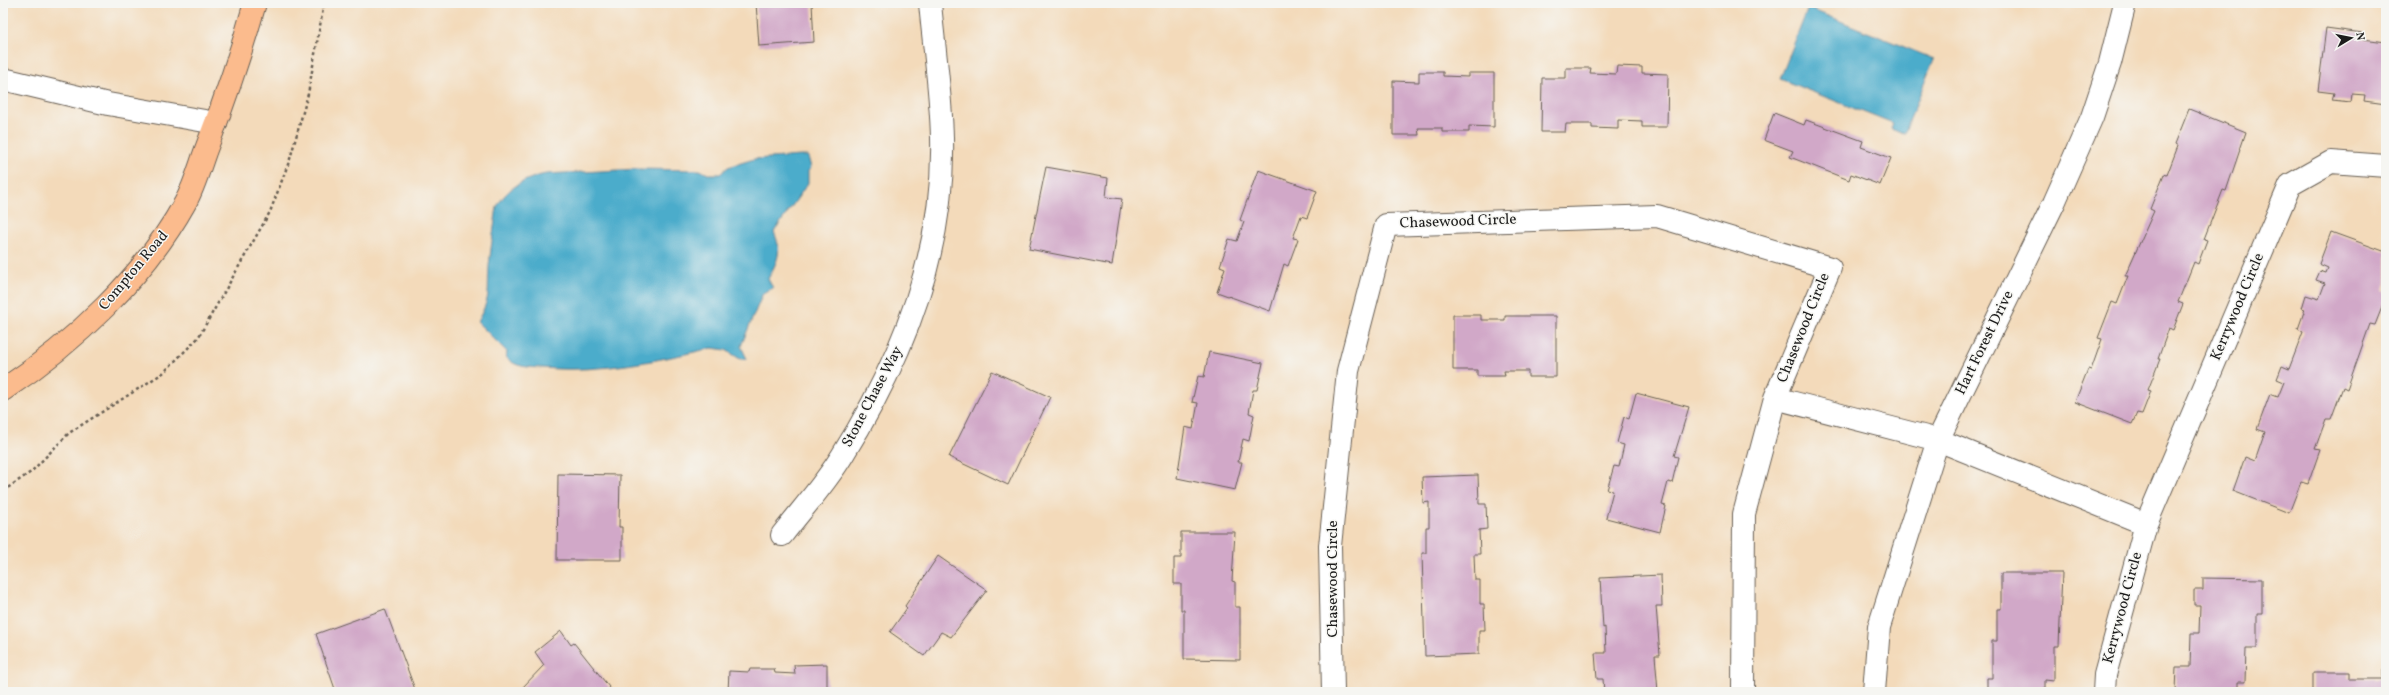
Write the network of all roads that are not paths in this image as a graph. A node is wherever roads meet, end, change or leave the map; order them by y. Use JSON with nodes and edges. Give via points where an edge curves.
{"nodes":[{"id":1,"x":255,"y":3,"type":"edge"},
{"id":2,"x":930,"y":3,"type":"edge"},
{"id":3,"x":2125,"y":3,"type":"edge"},
{"id":4,"x":3,"y":79,"type":"edge"},
{"id":5,"x":216,"y":123,"type":"junction"},
{"id":6,"x":2386,"y":166,"type":"edge"},
{"id":7,"x":3,"y":390,"type":"edge"},
{"id":8,"x":1775,"y":398,"type":"junction"},
{"id":9,"x":1938,"y":440,"type":"junction"},
{"id":10,"x":2146,"y":524,"type":"junction"},
{"id":11,"x":782,"y":535,"type":"dead end"},
{"id":12,"x":1333,"y":692,"type":"edge"},
{"id":13,"x":1743,"y":692,"type":"edge"},
{"id":14,"x":1874,"y":692,"type":"edge"},
{"id":15,"x":2104,"y":692,"type":"edge"}],
"edges":[{"from":1,"to":5,"type":"main road","name":"Compton Road"},
{"from":2,"to":11,"type":"street","name":"Stone Chase Way","via":[[942,138],[939,199],[925,276],[914,312],[889,374],[842,457]]},
{"from":3,"to":9,"type":"street","name":"Hart Forest Drive","via":[[2110,63],[2089,124],[2054,204]]},
{"from":4,"to":5,"type":"street","via":[[108,104]]},
{"from":5,"to":7,"type":"main road","name":"Compton Road","via":[[186,201],[172,226],[143,264],[86,326],[32,371]]},
{"from":6,"to":10,"type":"street","name":"Kerrywood Circle","via":[[2331,162],[2290,185]]},
{"from":8,"to":9,"type":"street","name":"Chasewood Circle"},
{"from":8,"to":12,"type":"street","name":"Chasewood Circle","via":[[1830,268],[1657,216],[1386,225],[1348,371],[1330,546]]},
{"from":8,"to":13,"type":"street","name":"Chasewood Circle","via":[[1744,514]]},
{"from":9,"to":10,"type":"street"},
{"from":9,"to":14,"type":"street","name":"Hart Forest Drive","via":[[1879,627]]},
{"from":10,"to":15,"type":"street","name":"Kerrywood Circle","via":[[2105,675]]}]}
